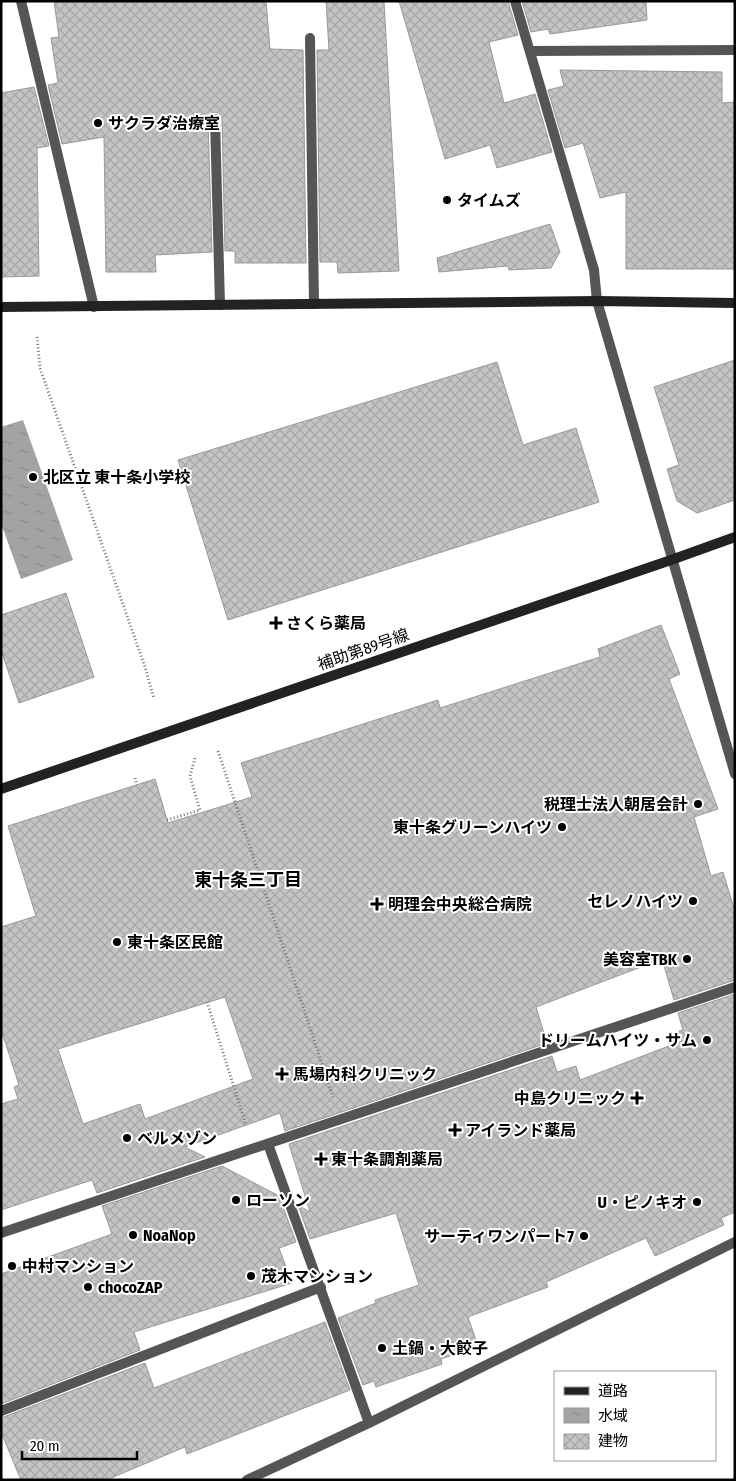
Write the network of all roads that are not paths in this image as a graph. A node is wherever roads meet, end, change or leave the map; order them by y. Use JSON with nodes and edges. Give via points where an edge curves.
{"nodes":[{"id":1,"x":22,"y":1,"type":"edge"},
{"id":2,"x":515,"y":1,"type":"edge"},
{"id":3,"x":310,"y":38,"type":"dead end"},
{"id":4,"x":735,"y":50,"type":"edge"},
{"id":5,"x":530,"y":51,"type":"junction"},
{"id":6,"x":215,"y":119,"type":"dead end"},
{"id":7,"x":597,"y":301,"type":"junction"},
{"id":8,"x":735,"y":303,"type":"edge"},
{"id":9,"x":314,"y":304,"type":"junction"},
{"id":10,"x":220,"y":305,"type":"junction"},
{"id":11,"x":94,"y":307,"type":"junction"},
{"id":12,"x":1,"y":308,"type":"edge"},
{"id":13,"x":735,"y":537,"type":"edge"},
{"id":14,"x":671,"y":560,"type":"junction"},
{"id":15,"x":735,"y":774,"type":"edge"},
{"id":16,"x":1,"y":789,"type":"edge"},
{"id":17,"x":735,"y":988,"type":"edge"},
{"id":18,"x":268,"y":1144,"type":"junction"},
{"id":19,"x":1,"y":1234,"type":"edge"},
{"id":20,"x":735,"y":1242,"type":"edge"},
{"id":21,"x":320,"y":1287,"type":"junction"},
{"id":22,"x":1,"y":1411,"type":"edge"},
{"id":23,"x":369,"y":1423,"type":"junction"},
{"id":24,"x":252,"y":1479,"type":"edge"}],
"edges":[{"from":1,"to":11,"type":"street"},
{"from":2,"to":5,"type":"street"},
{"from":3,"to":9,"type":"street"},
{"from":4,"to":5,"type":"street"},
{"from":5,"to":7,"type":"street","via":[[594,270]]},
{"from":6,"to":10,"type":"street"},
{"from":7,"to":8,"type":"street"},
{"from":7,"to":9,"type":"street"},
{"from":7,"to":14,"type":"street"},
{"from":9,"to":10,"type":"street"},
{"from":10,"to":11,"type":"street"},
{"from":11,"to":12,"type":"street"},
{"from":13,"to":14,"type":"street","name":"補助第89号線"},
{"from":14,"to":15,"type":"street"},
{"from":14,"to":16,"type":"street","name":"補助第89号線"},
{"from":17,"to":18,"type":"street"},
{"from":18,"to":19,"type":"street"},
{"from":18,"to":21,"type":"street"},
{"from":20,"to":23,"type":"street"},
{"from":21,"to":22,"type":"street"},
{"from":21,"to":23,"type":"street"},
{"from":23,"to":24,"type":"street"}]}
